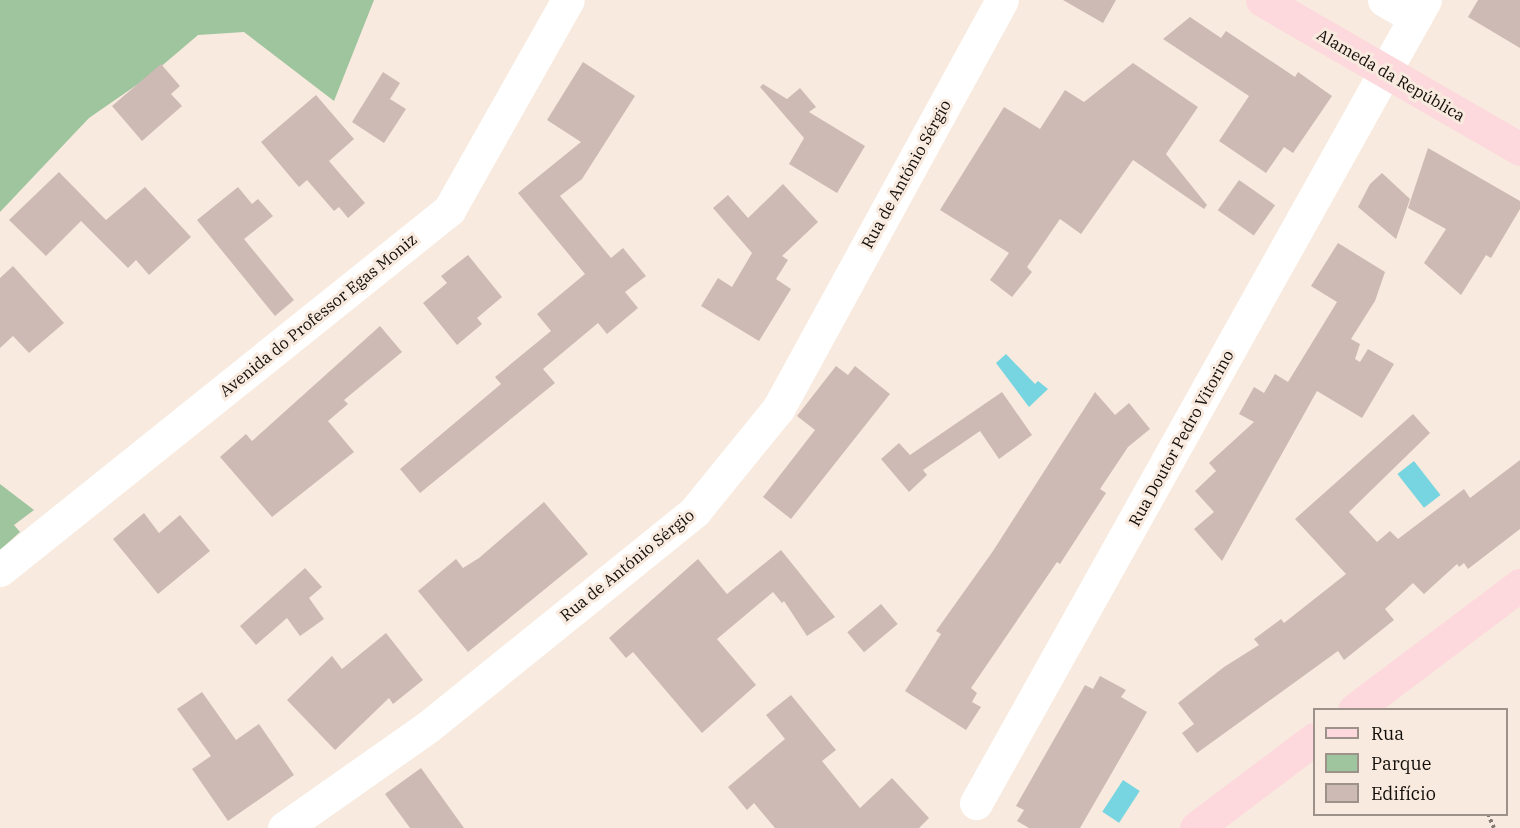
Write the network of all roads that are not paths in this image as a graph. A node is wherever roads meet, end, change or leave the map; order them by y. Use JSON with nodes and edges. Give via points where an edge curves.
{"nodes":[{"id":1,"x":568,"y":0,"type":"edge"},
{"id":2,"x":1002,"y":0,"type":"edge"},
{"id":3,"x":1262,"y":0,"type":"edge"},
{"id":4,"x":1384,"y":0,"type":"edge"},
{"id":5,"x":1420,"y":9,"type":"edge"},
{"id":6,"x":1386,"y":72,"type":"junction"},
{"id":7,"x":1520,"y":149,"type":"edge"},
{"id":8,"x":0,"y":570,"type":"edge"},
{"id":9,"x":1520,"y":585,"type":"edge"},
{"id":10,"x":1357,"y":708,"type":"edge"},
{"id":11,"x":1313,"y":740,"type":"edge"},
{"id":12,"x":976,"y":803,"type":"dead end"},
{"id":13,"x":284,"y":828,"type":"edge"},
{"id":14,"x":1196,"y":828,"type":"edge"}],
"edges":[{"from":1,"to":8,"type":"street","name":"Avenida do Professor Egas Moniz","via":[[449,210]]},
{"from":2,"to":13,"type":"street","name":"Rua de António Sérgio","via":[[778,409],[695,511],[429,726]]},
{"from":3,"to":6,"type":"main road","name":"Alameda da República"},
{"from":4,"to":5,"type":"street"},
{"from":5,"to":6,"type":"street","name":"Rua Doutor Pedro Vitorino"},
{"from":6,"to":7,"type":"main road","name":"Alameda da República"},
{"from":6,"to":12,"type":"street","name":"Rua Doutor Pedro Vitorino"},
{"from":9,"to":10,"type":"main road"},
{"from":11,"to":14,"type":"main road"}]}
